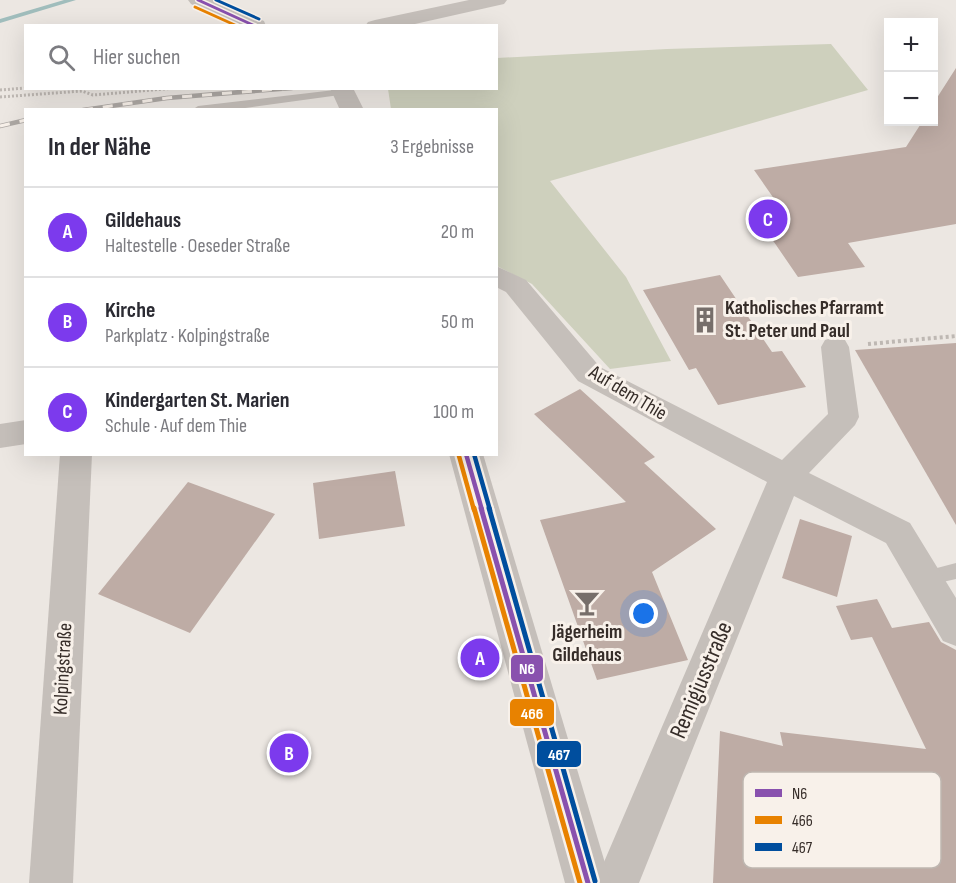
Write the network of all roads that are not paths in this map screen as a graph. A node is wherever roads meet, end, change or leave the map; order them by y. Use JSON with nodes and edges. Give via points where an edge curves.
{"nodes":[{"id":1,"x":198,"y":0,"type":"edge"},
{"id":2,"x":497,"y":0,"type":"edge"},
{"id":3,"x":252,"y":24,"type":"edge"},
{"id":4,"x":384,"y":24,"type":"edge"},
{"id":5,"x":346,"y":96,"type":"edge"},
{"id":6,"x":219,"y":108,"type":"edge"},
{"id":7,"x":498,"y":276,"type":"edge"},
{"id":8,"x":835,"y":347,"type":"road end"},
{"id":9,"x":24,"y":432,"type":"edge"},
{"id":10,"x":0,"y":436,"type":"edge"},
{"id":11,"x":76,"y":456,"type":"edge"},
{"id":12,"x":467,"y":456,"type":"edge"},
{"id":13,"x":786,"y":477,"type":"junction"},
{"id":14,"x":956,"y":571,"type":"edge"},
{"id":15,"x":925,"y":578,"type":"junction"},
{"id":16,"x":956,"y":630,"type":"edge"},
{"id":17,"x":51,"y":883,"type":"edge"},
{"id":18,"x":588,"y":883,"type":"edge"},
{"id":19,"x":617,"y":883,"type":"edge"}],
"edges":[{"from":1,"to":3,"type":"street"},
{"from":2,"to":4,"type":"street"},
{"from":5,"to":6,"type":"lane"},
{"from":7,"to":13,"type":"street","name":"Auf dem Thie","via":[[516,286],[589,374]]},
{"from":8,"to":13,"type":"street","via":[[844,417]]},
{"from":9,"to":10,"type":"street"},
{"from":11,"to":17,"type":"street","name":"Kolpingstraße"},
{"from":12,"to":18,"type":"street"},
{"from":13,"to":15,"type":"street","name":"Auf dem Thie","via":[[898,533]]},
{"from":13,"to":19,"type":"street","name":"Remigiusstraße"},
{"from":14,"to":15,"type":"lane"},
{"from":15,"to":16,"type":"street","name":"Auf dem Thie"}]}
